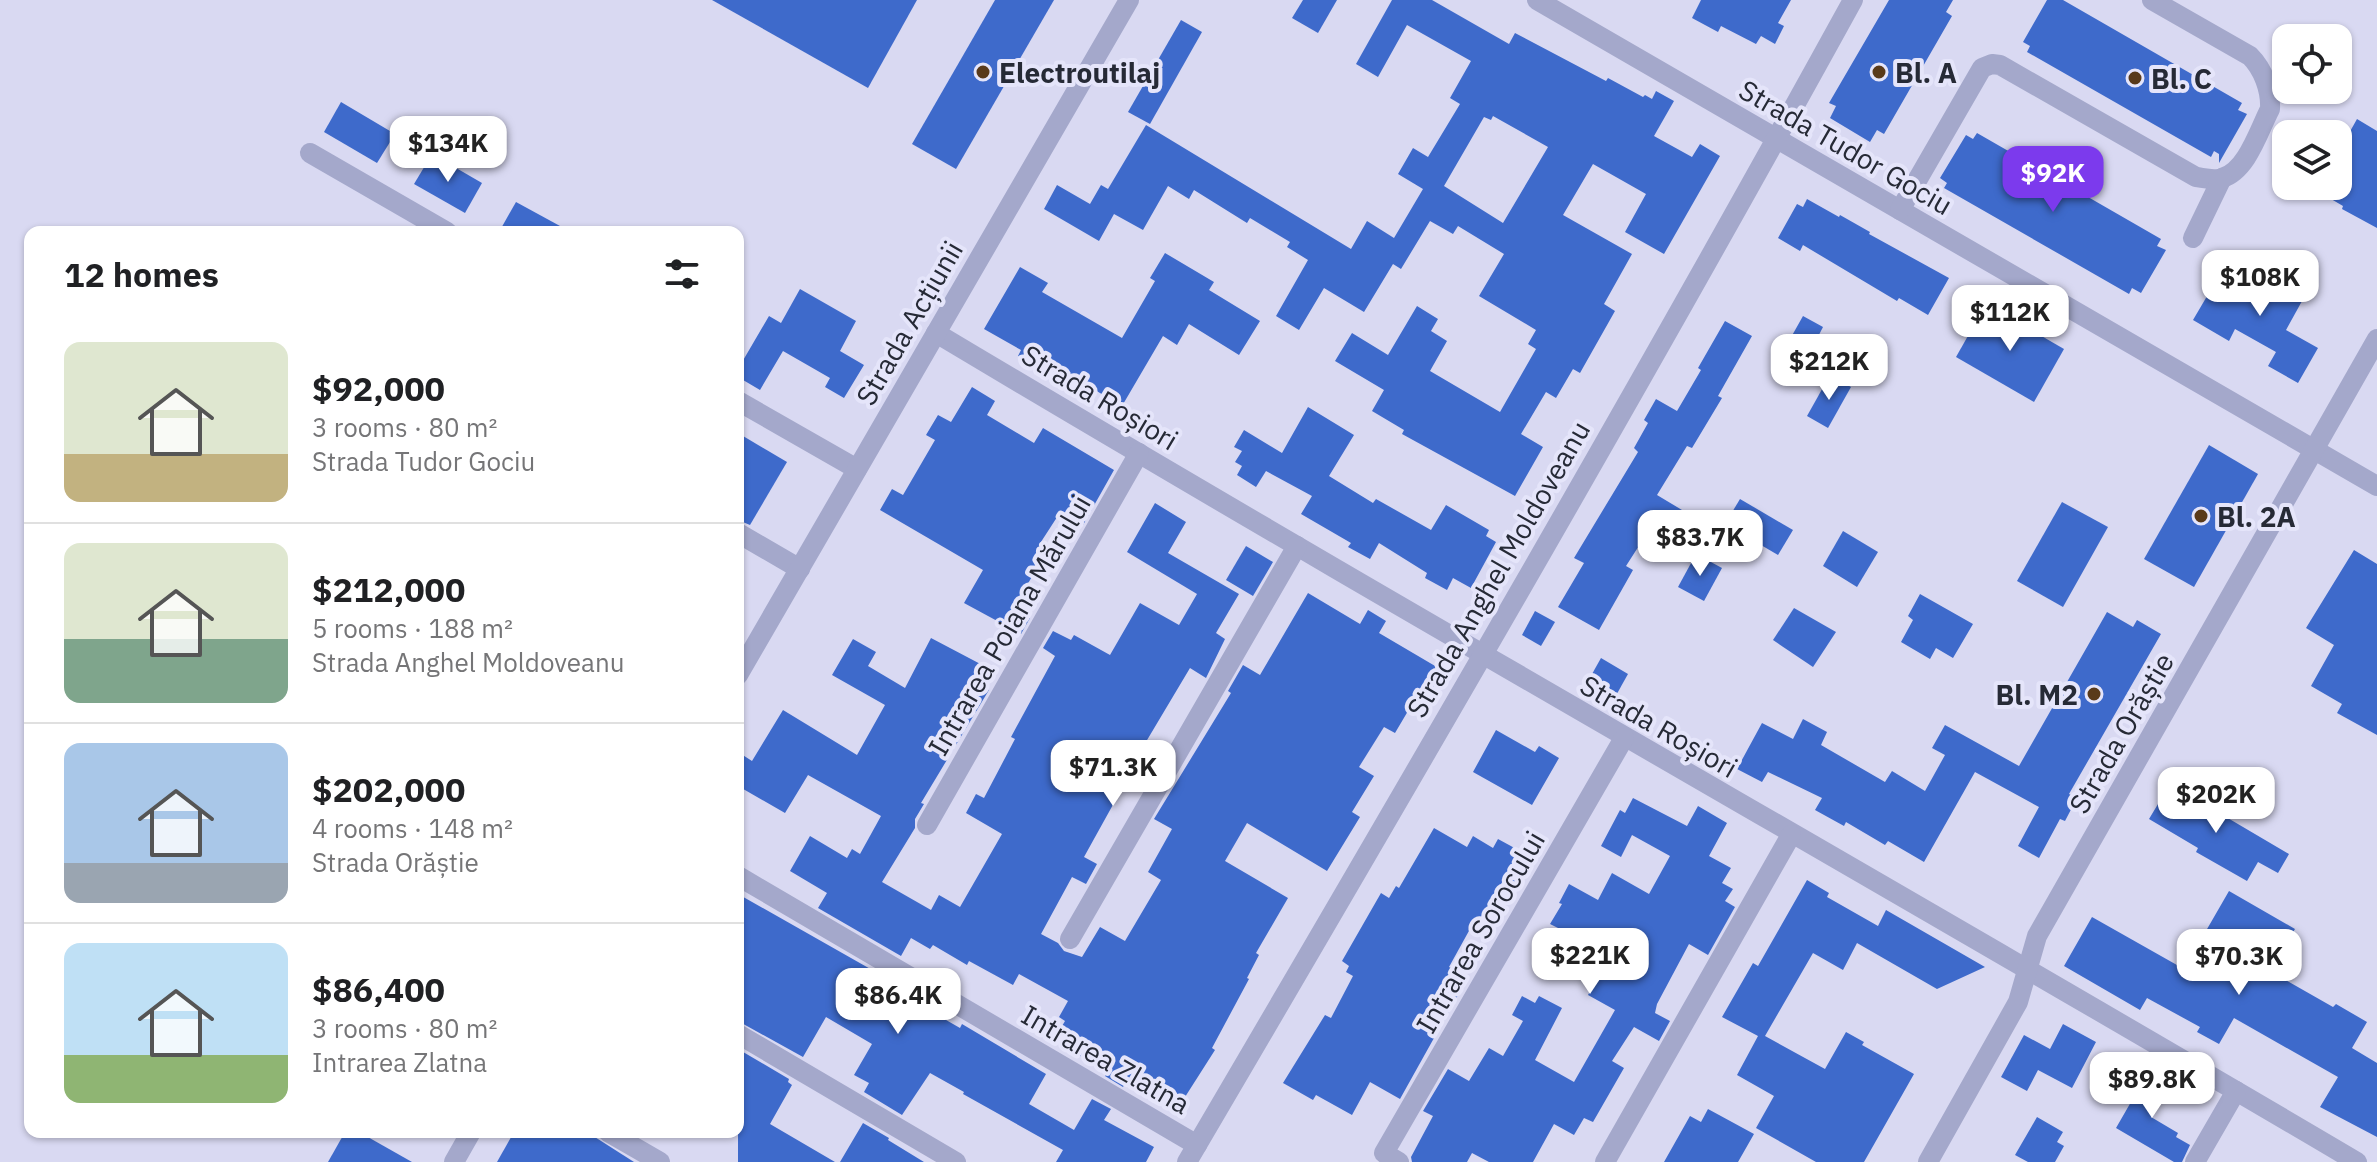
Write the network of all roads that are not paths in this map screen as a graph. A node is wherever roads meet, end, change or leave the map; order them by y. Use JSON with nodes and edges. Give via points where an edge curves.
{"nodes":[{"id":1,"x":1129,"y":0,"type":"edge"},
{"id":2,"x":1537,"y":0,"type":"edge"},
{"id":3,"x":1853,"y":0,"type":"edge"},
{"id":4,"x":2152,"y":0,"type":"edge"},
{"id":5,"x":1776,"y":139,"type":"junction"},
{"id":6,"x":310,"y":153,"type":"dead end"},
{"id":7,"x":2222,"y":178,"type":"junction"},
{"id":8,"x":1900,"y":210,"type":"junction"},
{"id":9,"x":437,"y":226,"type":"edge"},
{"id":10,"x":2193,"y":238,"type":"dead end"},
{"id":11,"x":936,"y":333,"type":"junction"},
{"id":12,"x":2374,"y":352,"type":"edge"},
{"id":13,"x":744,"y":404,"type":"edge"},
{"id":14,"x":2315,"y":449,"type":"junction"},
{"id":15,"x":1139,"y":453,"type":"junction"},
{"id":16,"x":857,"y":469,"type":"junction"},
{"id":17,"x":2377,"y":486,"type":"edge"},
{"id":18,"x":744,"y":536,"type":"edge"},
{"id":19,"x":1297,"y":546,"type":"junction"},
{"id":20,"x":800,"y":569,"type":"junction"},
{"id":21,"x":1482,"y":655,"type":"junction"},
{"id":22,"x":744,"y":665,"type":"edge"},
{"id":23,"x":1624,"y":738,"type":"junction"},
{"id":24,"x":927,"y":825,"type":"dead end"},
{"id":25,"x":1791,"y":835,"type":"junction"},
{"id":26,"x":744,"y":880,"type":"edge"},
{"id":27,"x":1070,"y":939,"type":"dead end"},
{"id":28,"x":2027,"y":968,"type":"junction"},
{"id":29,"x":744,"y":1038,"type":"edge"},
{"id":30,"x":2236,"y":1091,"type":"junction"},
{"id":31,"x":468,"y":1138,"type":"edge"},
{"id":32,"x":618,"y":1138,"type":"edge"},
{"id":33,"x":1192,"y":1153,"type":"edge"},
{"id":34,"x":1392,"y":1158,"type":"edge"},
{"id":35,"x":454,"y":1162,"type":"edge"},
{"id":36,"x":660,"y":1162,"type":"edge"},
{"id":37,"x":956,"y":1162,"type":"edge"},
{"id":38,"x":1605,"y":1162,"type":"edge"},
{"id":39,"x":1928,"y":1162,"type":"edge"},
{"id":40,"x":2195,"y":1162,"type":"edge"},
{"id":41,"x":2357,"y":1162,"type":"edge"}],
"edges":[{"from":1,"to":11,"type":"street","name":"Strada Acțiunii"},
{"from":2,"to":5,"type":"street","name":"Strada Tudor Gociu"},
{"from":3,"to":5,"type":"street","name":"Strada Anghel Moldoveanu"},
{"from":4,"to":7,"type":"street","via":[[2260,66],[2270,109],[2241,166]]},
{"from":5,"to":8,"type":"street","name":"Strada Tudor Gociu"},
{"from":5,"to":21,"type":"street","name":"Strada Anghel Moldoveanu"},
{"from":6,"to":9,"type":"street"},
{"from":7,"to":8,"type":"street","via":[[2196,177],[1992,64],[1982,68]]},
{"from":7,"to":10,"type":"street"},
{"from":8,"to":14,"type":"street","name":"Strada Tudor Gociu"},
{"from":11,"to":15,"type":"street","name":"Strada Roșiori"},
{"from":11,"to":16,"type":"street","name":"Strada Acțiunii"},
{"from":12,"to":14,"type":"street","name":"Strada Orăștie"},
{"from":13,"to":16,"type":"street"},
{"from":14,"to":17,"type":"street","name":"Strada Tudor Gociu"},
{"from":14,"to":28,"type":"street","name":"Strada Orăștie","via":[[2037,936]]},
{"from":15,"to":19,"type":"street","name":"Strada Roșiori"},
{"from":15,"to":24,"type":"street","name":"Intrarea Poiana Mărului"},
{"from":16,"to":20,"type":"street","name":"Strada Acțiunii"},
{"from":18,"to":20,"type":"street"},
{"from":19,"to":21,"type":"street","name":"Strada Roșiori"},
{"from":19,"to":27,"type":"street"},
{"from":20,"to":22,"type":"street","name":"Strada Acțiunii"},
{"from":21,"to":23,"type":"street","name":"Strada Roșiori"},
{"from":21,"to":33,"type":"street","name":"Strada Anghel Moldoveanu"},
{"from":23,"to":25,"type":"street","name":"Strada Roșiori"},
{"from":23,"to":34,"type":"street","name":"Intrarea Sorocului"},
{"from":25,"to":28,"type":"street","name":"Strada Roșiori"},
{"from":25,"to":38,"type":"street"},
{"from":26,"to":33,"type":"street","name":"Intrarea Zlatna"},
{"from":28,"to":30,"type":"street","name":"Strada Roșiori"},
{"from":28,"to":39,"type":"street","name":"Strada Orăștie","via":[[2018,1002]]},
{"from":29,"to":37,"type":"street"},
{"from":30,"to":40,"type":"street"},
{"from":30,"to":41,"type":"street","name":"Strada Roșiori"},
{"from":31,"to":35,"type":"street"},
{"from":32,"to":36,"type":"street"}]}
